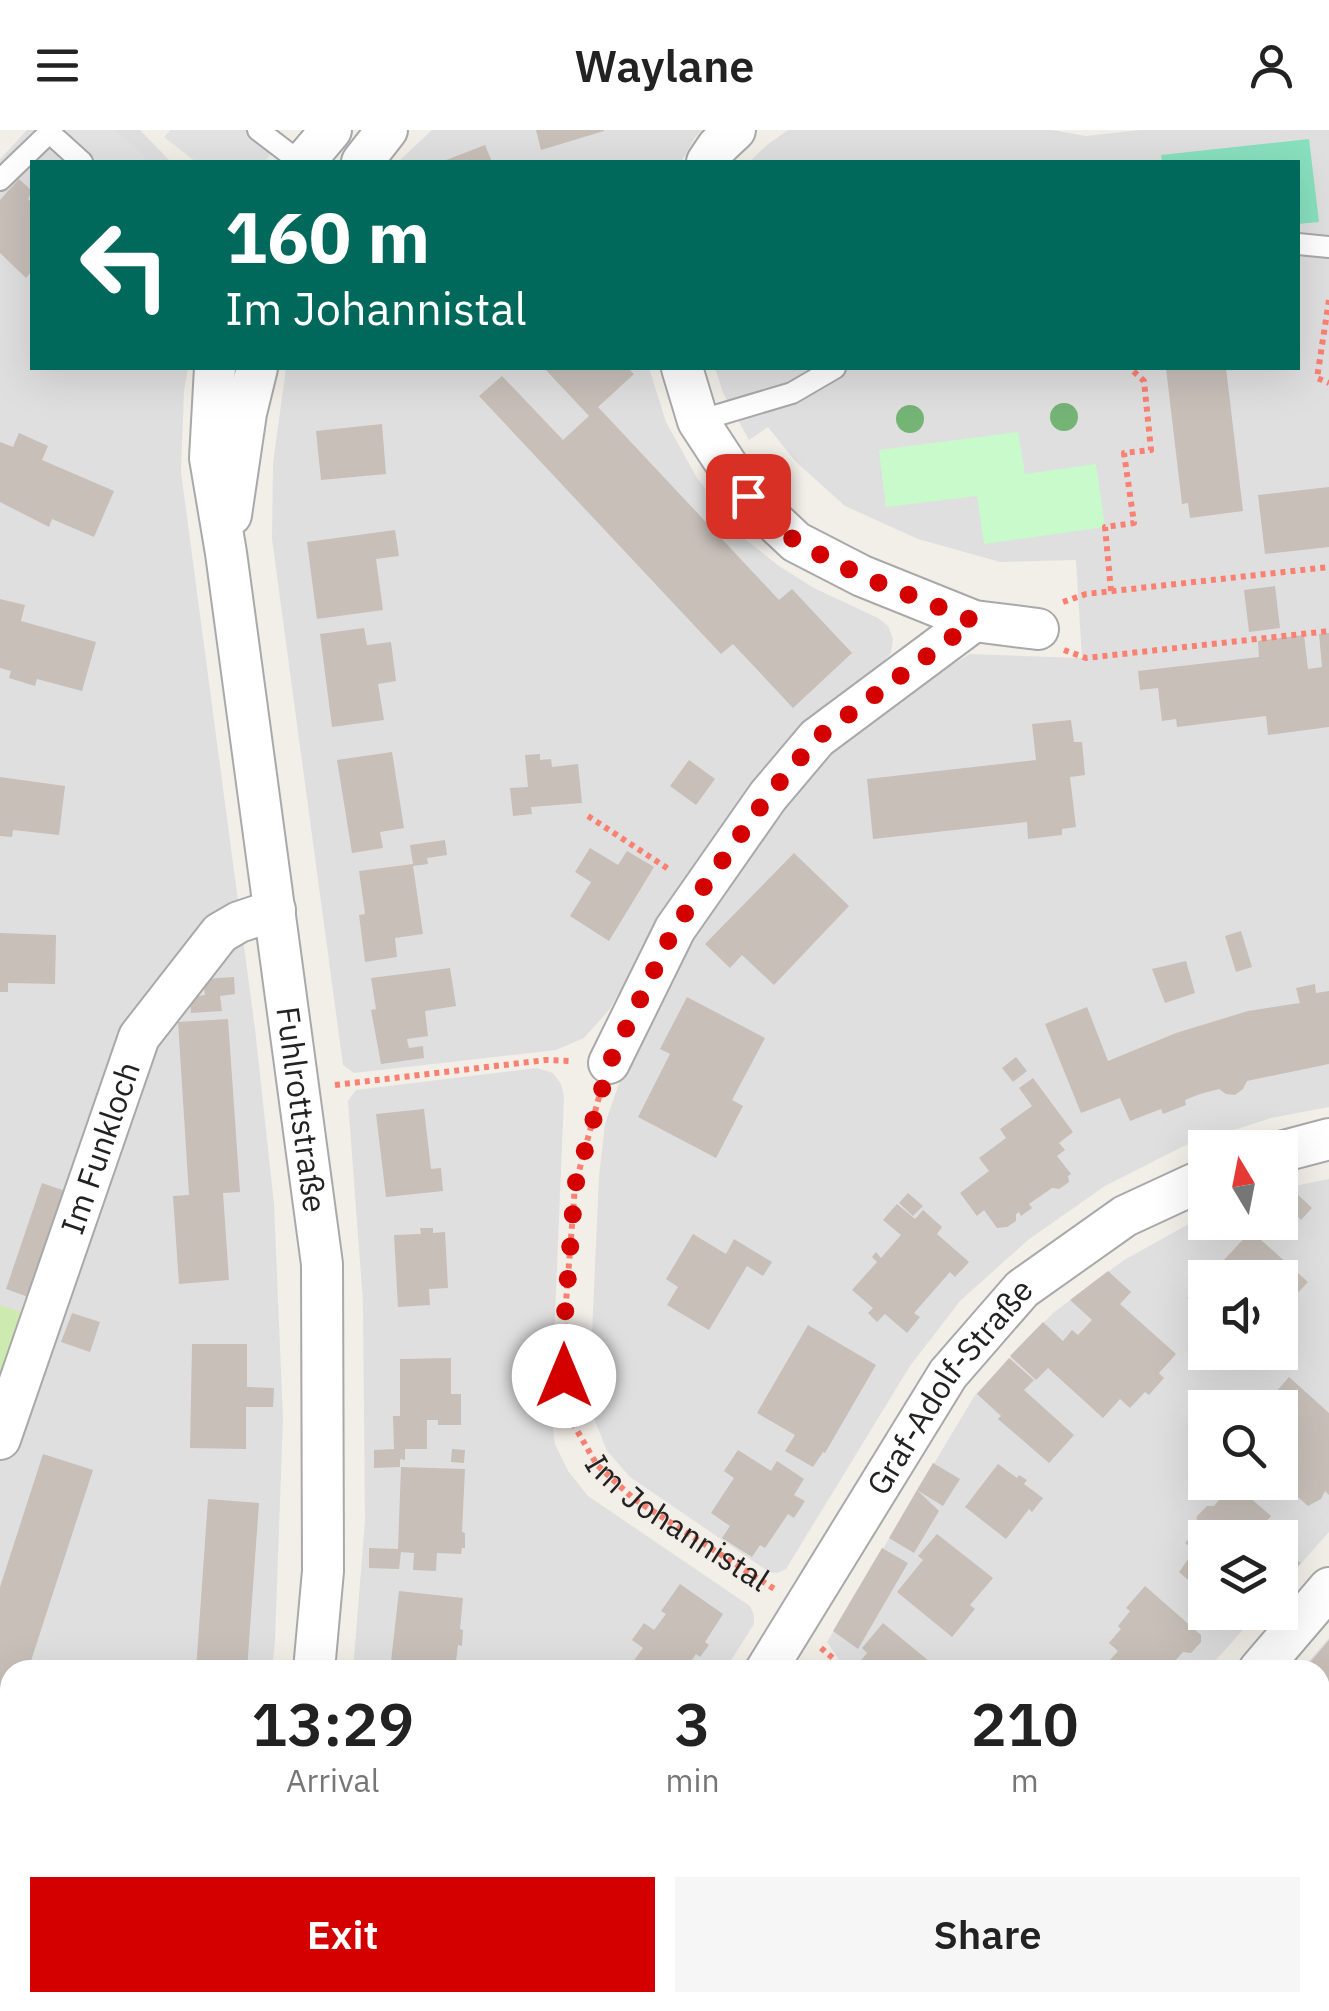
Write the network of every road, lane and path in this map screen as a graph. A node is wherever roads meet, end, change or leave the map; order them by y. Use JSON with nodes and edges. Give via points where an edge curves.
{"nodes":[{"id":1,"x":258,"y":130,"type":"edge"},
{"id":2,"x":331,"y":130,"type":"edge"},
{"id":3,"x":387,"y":130,"type":"edge"},
{"id":4,"x":735,"y":130,"type":"edge"},
{"id":5,"x":51,"y":131,"type":"edge"},
{"id":6,"x":80,"y":160,"type":"edge"},
{"id":7,"x":299,"y":160,"type":"edge"},
{"id":8,"x":304,"y":160,"type":"edge"},
{"id":9,"x":364,"y":160,"type":"edge"},
{"id":10,"x":708,"y":160,"type":"edge"},
{"id":11,"x":0,"y":180,"type":"edge"},
{"id":12,"x":1300,"y":244,"type":"edge"},
{"id":13,"x":1329,"y":247,"type":"edge"},
{"id":14,"x":1329,"y":300,"type":"edge"},
{"id":15,"x":215,"y":370,"type":"edge"},
{"id":16,"x":257,"y":370,"type":"edge"},
{"id":17,"x":683,"y":370,"type":"edge"},
{"id":18,"x":831,"y":370,"type":"edge"},
{"id":19,"x":1132,"y":370,"type":"edge"},
{"id":20,"x":1329,"y":383,"type":"edge"},
{"id":21,"x":698,"y":421,"type":"junction"},
{"id":22,"x":226,"y":553,"type":"junction"},
{"id":23,"x":1329,"y":567,"type":"edge"},
{"id":24,"x":1110,"y":592,"type":"junction"},
{"id":25,"x":974,"y":621,"type":"junction"},
{"id":26,"x":1038,"y":628,"type":"joint"},
{"id":27,"x":1329,"y":631,"type":"edge"},
{"id":28,"x":1086,"y":658,"type":"dead end"},
{"id":29,"x":588,"y":816,"type":"dead end"},
{"id":30,"x":701,"y":890,"type":"junction"},
{"id":31,"x":274,"y":910,"type":"junction"},
{"id":32,"x":609,"y":1064,"type":"junction"},
{"id":33,"x":351,"y":1083,"type":"dead end"},
{"id":34,"x":1329,"y":1140,"type":"edge"},
{"id":35,"x":1298,"y":1148,"type":"edge"},
{"id":36,"x":1188,"y":1186,"type":"edge"},
{"id":37,"x":0,"y":1439,"type":"edge"},
{"id":38,"x":1329,"y":1588,"type":"edge"},
{"id":39,"x":806,"y":1607,"type":"junction"},
{"id":40,"x":315,"y":1660,"type":"edge"},
{"id":41,"x":772,"y":1660,"type":"edge"},
{"id":42,"x":1268,"y":1660,"type":"edge"}],
"edges":[{"from":1,"to":7,"type":"lane"},
{"from":2,"to":8,"type":"street"},
{"from":3,"to":9,"type":"street"},
{"from":4,"to":10,"type":"street"},
{"from":5,"to":6,"type":"lane"},
{"from":5,"to":11,"type":"lane"},
{"from":12,"to":13,"type":"lane"},
{"from":14,"to":20,"type":"path","via":[[1317,378]]},
{"from":15,"to":22,"type":"street","name":"Fuhlrottstraße","via":[[210,458]]},
{"from":16,"to":22,"type":"street","name":"Fuhlrottstraße"},
{"from":17,"to":21,"type":"street"},
{"from":18,"to":21,"type":"lane","via":[[792,393]]},
{"from":19,"to":24,"type":"path","via":[[1144,381],[1151,450],[1124,453],[1134,522],[1106,527]]},
{"from":21,"to":25,"type":"street","via":[[748,496],[796,542]]},
{"from":22,"to":31,"type":"street","name":"Fuhlrottstraße"},
{"from":23,"to":24,"type":"path"},
{"from":24,"to":26,"type":"path","via":[[1054,606]]},
{"from":25,"to":26,"type":"street"},
{"from":25,"to":30,"type":"street","via":[[817,738]]},
{"from":27,"to":28,"type":"path"},
{"from":29,"to":30,"type":"path"},
{"from":30,"to":32,"type":"street","via":[[674,929]]},
{"from":31,"to":37,"type":"street","name":"Im Funkloch","via":[[220,933],[139,1037]]},
{"from":31,"to":40,"type":"street","name":"Fuhlrottstraße","via":[[322,1264],[323,1571]]},
{"from":32,"to":33,"type":"path","via":[[546,1060]]},
{"from":32,"to":39,"type":"path","name":"Im Johannistal","via":[[575,1186],[564,1360],[575,1427],[597,1464],[634,1499]]},
{"from":34,"to":35,"type":"street"},
{"from":36,"to":39,"type":"street","name":"Graf-Adolf-Straße","via":[[1125,1216],[1022,1289],[948,1374]]},
{"from":38,"to":42,"type":"street"},
{"from":39,"to":41,"type":"street","name":"Graf-Adolf-Straße"}]}
